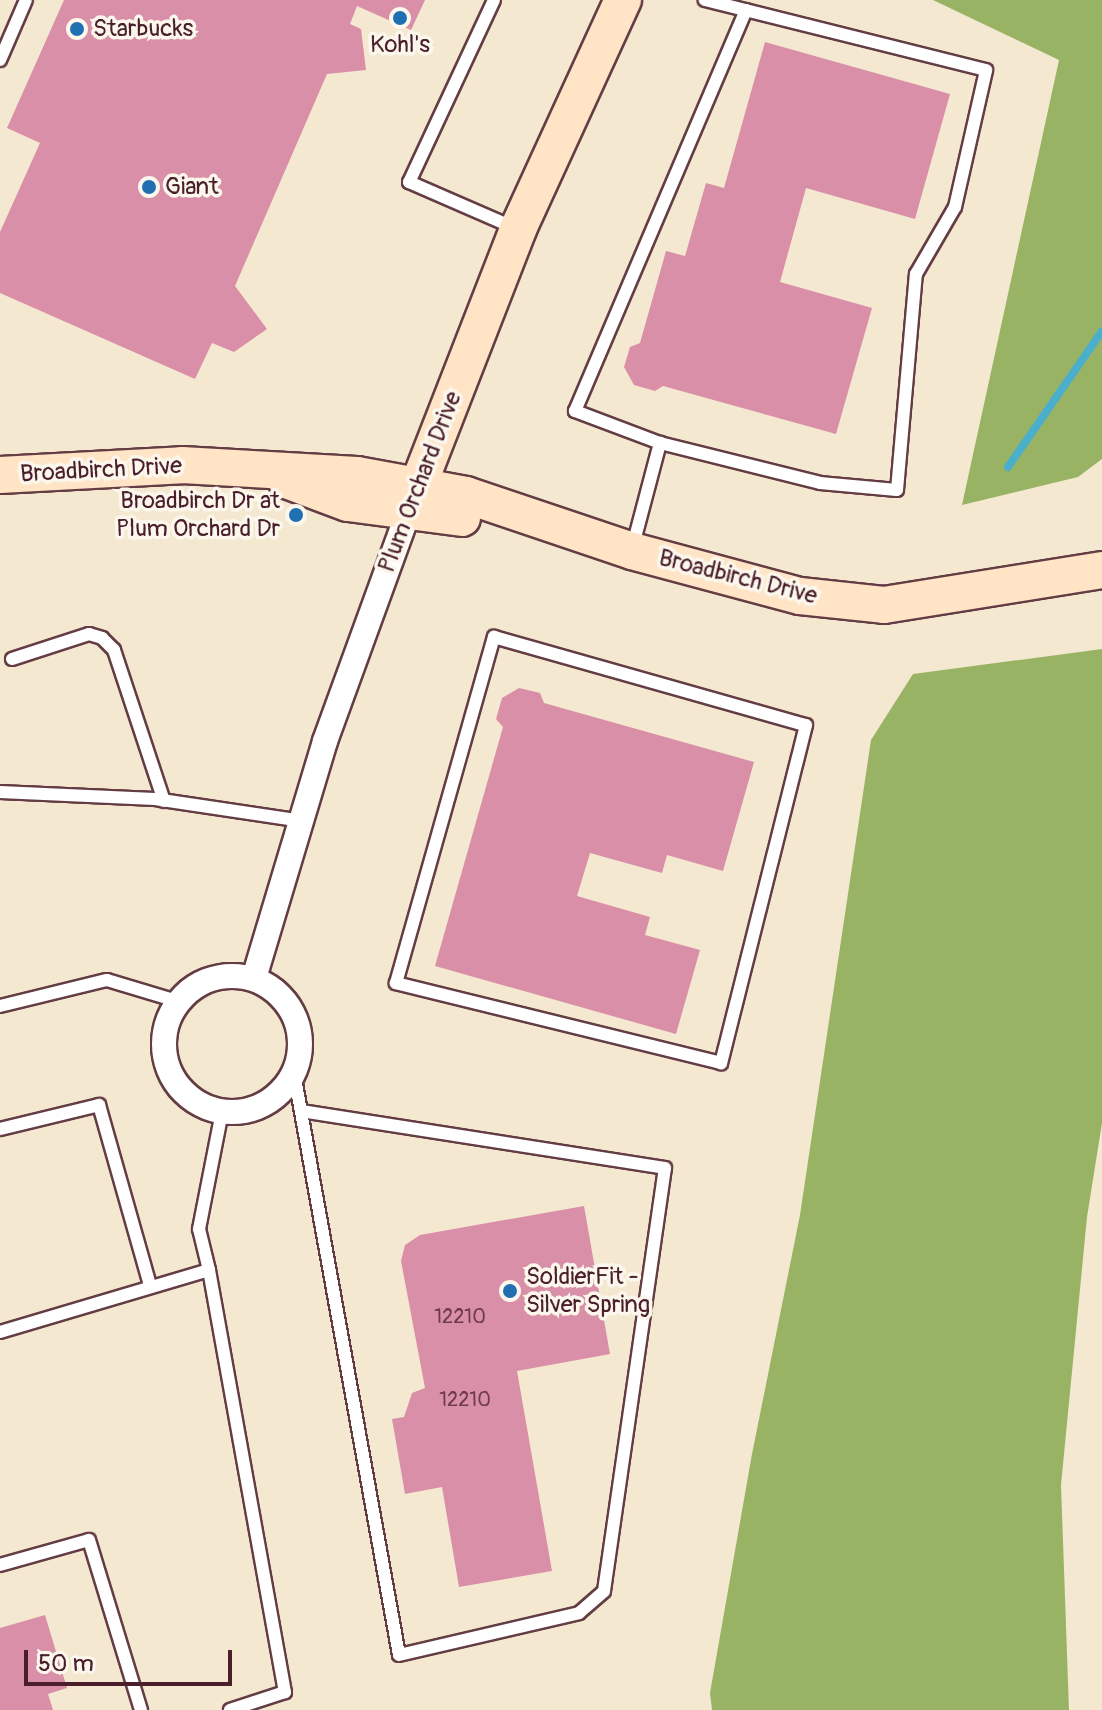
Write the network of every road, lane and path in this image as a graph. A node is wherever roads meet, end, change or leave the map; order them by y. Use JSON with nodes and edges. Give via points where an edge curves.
{"nodes":[{"id":1,"x":26,"y":0,"type":"edge"},
{"id":2,"x":494,"y":0,"type":"edge"},
{"id":3,"x":623,"y":0,"type":"edge"},
{"id":4,"x":705,"y":0,"type":"edge"},
{"id":5,"x":746,"y":10,"type":"junction"},
{"id":6,"x":0,"y":60,"type":"edge"},
{"id":7,"x":518,"y":229,"type":"junction"},
{"id":8,"x":660,"y":443,"type":"junction"},
{"id":9,"x":0,"y":475,"type":"edge"},
{"id":10,"x":413,"y":498,"type":"junction"},
{"id":11,"x":632,"y":551,"type":"junction"},
{"id":12,"x":1102,"y":570,"type":"edge"},
{"id":13,"x":12,"y":659,"type":"dead end"},
{"id":14,"x":450,"y":781,"type":"joint"},
{"id":15,"x":0,"y":792,"type":"edge"},
{"id":16,"x":164,"y":801,"type":"junction"},
{"id":17,"x":302,"y":821,"type":"junction"},
{"id":18,"x":254,"y":978,"type":"junction"},
{"id":19,"x":177,"y":1001,"type":"junction"},
{"id":20,"x":0,"y":1006,"type":"edge"},
{"id":21,"x":294,"y":1073,"type":"junction"},
{"id":22,"x":302,"y":1111,"type":"junction"},
{"id":23,"x":222,"y":1112,"type":"junction"},
{"id":24,"x":0,"y":1129,"type":"edge"},
{"id":25,"x":209,"y":1270,"type":"junction"},
{"id":26,"x":150,"y":1285,"type":"junction"},
{"id":27,"x":0,"y":1332,"type":"edge"},
{"id":28,"x":0,"y":1565,"type":"edge"},
{"id":29,"x":141,"y":1710,"type":"edge"},
{"id":30,"x":230,"y":1710,"type":"edge"}],
"edges":[{"from":1,"to":6,"type":"lane"},
{"from":2,"to":7,"type":"lane","via":[[409,182]]},
{"from":3,"to":7,"type":"street","name":"Plum Orchard Drive"},
{"from":4,"to":5,"type":"lane"},
{"from":5,"to":8,"type":"lane","via":[[575,411]]},
{"from":5,"to":8,"type":"lane","via":[[986,70],[955,207],[916,274],[897,490],[820,483]]},
{"from":7,"to":10,"type":"street","name":"Plum Orchard Drive"},
{"from":8,"to":11,"type":"lane"},
{"from":9,"to":10,"type":"street","name":"Broadbirch Drive","via":[[182,465],[251,467],[348,503]]},
{"from":10,"to":11,"type":"street","name":"Broadbirch Drive","via":[[466,495]]},
{"from":10,"to":17,"type":"street","name":"Plum Orchard Drive","via":[[325,741]]},
{"from":11,"to":12,"type":"street","name":"Broadbirch Drive","via":[[800,596],[884,605]]},
{"from":13,"to":16,"type":"lane","via":[[89,634],[102,638],[114,650]]},
{"from":14,"to":14,"type":"lane","via":[[396,983],[721,1063],[806,725],[494,637]]},
{"from":15,"to":16,"type":"lane"},
{"from":16,"to":17,"type":"lane"},
{"from":17,"to":18,"type":"street","name":"Plum Orchard Drive"},
{"from":18,"to":19,"type":"street","via":[[225,975],[199,983]]},
{"from":18,"to":21,"type":"street","via":[[274,989],[294,1017],[301,1051]]},
{"from":19,"to":20,"type":"lane","via":[[107,980]]},
{"from":19,"to":23,"type":"street","via":[[164,1027],[163,1056],[174,1082],[195,1102]]},
{"from":21,"to":22,"type":"lane"},
{"from":21,"to":23,"type":"street","via":[[265,1105]]},
{"from":22,"to":22,"type":"lane","via":[[665,1168],[604,1591],[579,1613],[399,1655]]},
{"from":23,"to":25,"type":"lane","via":[[199,1229]]},
{"from":24,"to":26,"type":"lane","via":[[99,1105]]},
{"from":25,"to":26,"type":"lane"},
{"from":25,"to":30,"type":"lane","via":[[285,1692]]},
{"from":26,"to":27,"type":"lane"},
{"from":28,"to":29,"type":"lane","via":[[89,1540]]}]}
